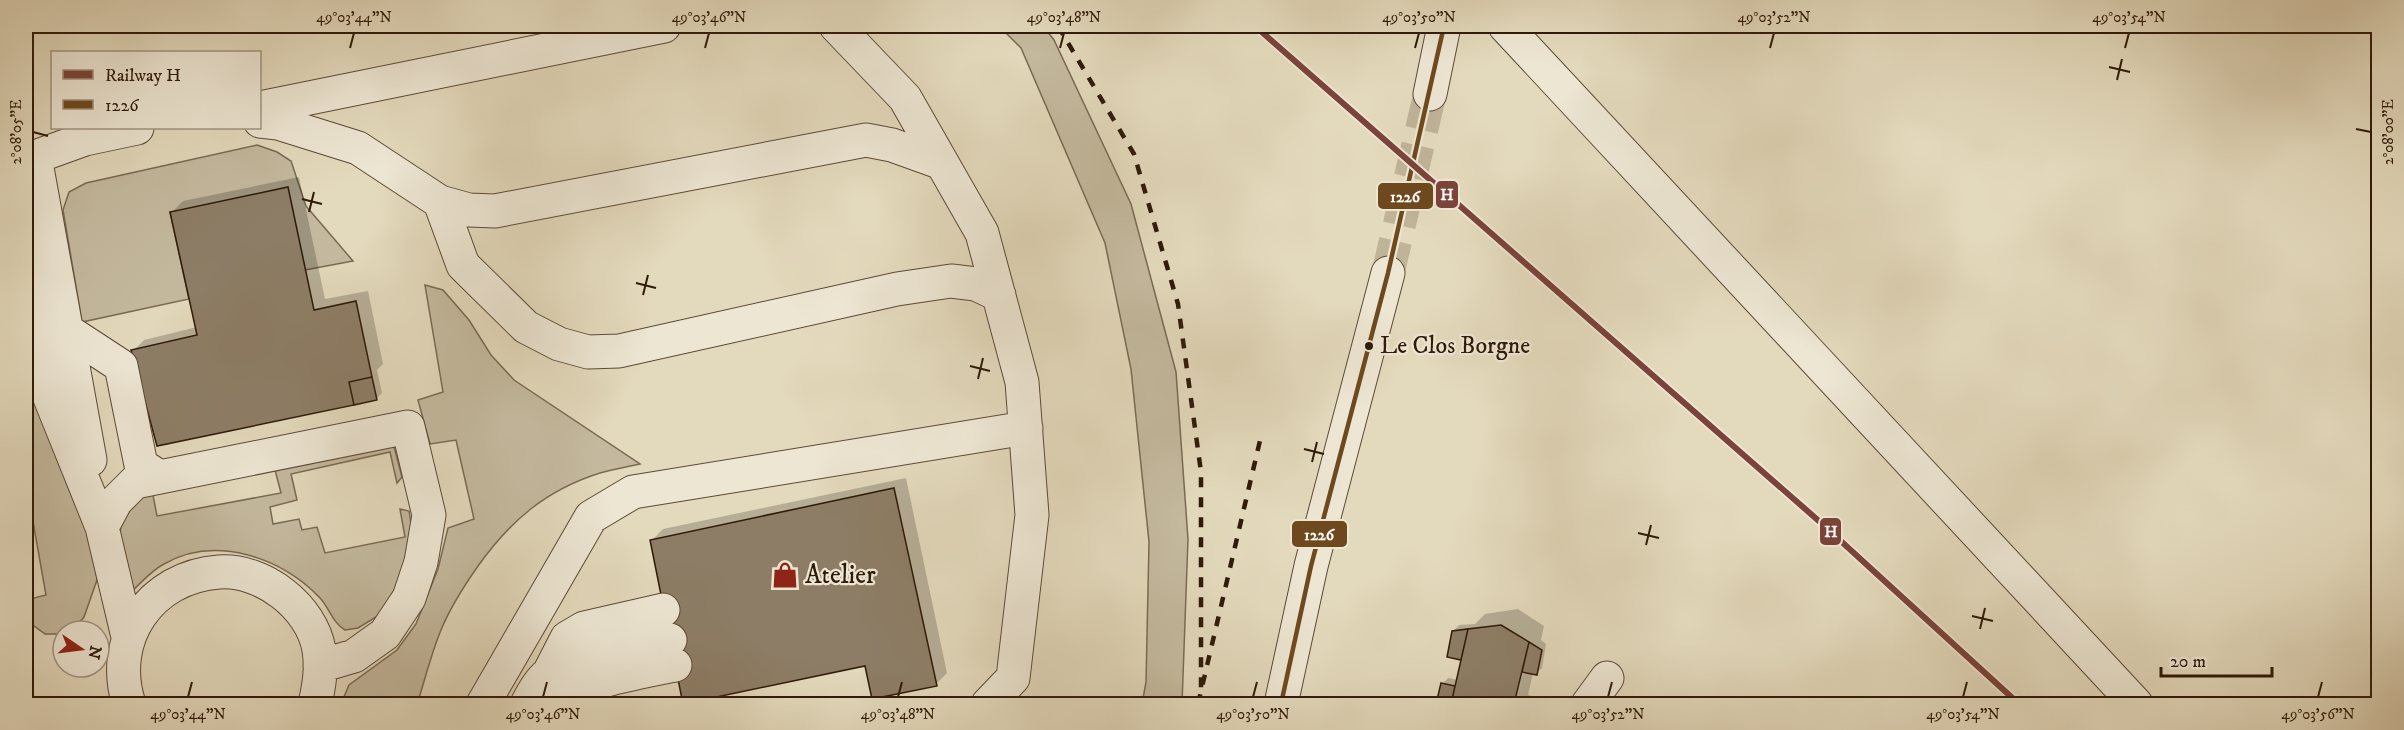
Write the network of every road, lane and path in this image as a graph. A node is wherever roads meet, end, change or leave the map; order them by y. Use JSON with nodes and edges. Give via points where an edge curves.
{"nodes":[{"id":1,"x":664,"y":26,"type":"edge"},
{"id":2,"x":836,"y":26,"type":"edge"},
{"id":3,"x":1444,"y":26,"type":"edge"},
{"id":4,"x":1505,"y":26,"type":"edge"},
{"id":5,"x":1430,"y":94,"type":"tunnel mouth"},
{"id":6,"x":261,"y":108,"type":"edge"},
{"id":7,"x":261,"y":121,"type":"edge"},
{"id":8,"x":132,"y":129,"type":"edge"},
{"id":9,"x":942,"y":163,"type":"junction"},
{"id":10,"x":30,"y":164,"type":"edge"},
{"id":11,"x":441,"y":202,"type":"junction"},
{"id":12,"x":26,"y":243,"type":"edge"},
{"id":13,"x":1388,"y":273,"type":"tunnel mouth"},
{"id":14,"x":999,"y":296,"type":"junction"},
{"id":15,"x":66,"y":330,"type":"junction"},
{"id":16,"x":1026,"y":428,"type":"junction"},
{"id":17,"x":158,"y":476,"type":"junction"},
{"id":18,"x":102,"y":527,"type":"junction"},
{"id":19,"x":128,"y":637,"type":"junction"},
{"id":20,"x":320,"y":666,"type":"junction"},
{"id":21,"x":1607,"y":678,"type":"dead end"},
{"id":22,"x":129,"y":705,"type":"edge"},
{"id":23,"x":315,"y":705,"type":"edge"},
{"id":24,"x":483,"y":705,"type":"edge"},
{"id":25,"x":527,"y":705,"type":"edge"},
{"id":26,"x":541,"y":705,"type":"edge"},
{"id":27,"x":988,"y":705,"type":"edge"},
{"id":28,"x":1281,"y":705,"type":"edge"},
{"id":29,"x":1587,"y":705,"type":"edge"},
{"id":30,"x":2136,"y":705,"type":"edge"}],
"edges":[{"from":1,"to":6,"type":"street"},
{"from":2,"to":9,"type":"street","via":[[905,98]]},
{"from":3,"to":5,"type":"street"},
{"from":4,"to":30,"type":"street"},
{"from":7,"to":11,"type":"street","via":[[358,148]]},
{"from":8,"to":10,"type":"street","via":[[85,139]]},
{"from":9,"to":11,"type":"street","via":[[866,140],[495,211],[469,210]]},
{"from":9,"to":14,"type":"street","via":[[982,233]]},
{"from":10,"to":15,"type":"street"},
{"from":11,"to":14,"type":"street","via":[[463,265],[526,327],[559,344],[588,352],[619,351],[897,289],[951,281],[976,284]]},
{"from":12,"to":18,"type":"street","via":[[27,272],[50,398]]},
{"from":13,"to":28,"type":"street","via":[[1311,566]]},
{"from":14,"to":16,"type":"street","via":[[1022,382]]},
{"from":15,"to":17,"type":"street","via":[[121,366],[141,465]]},
{"from":15,"to":18,"type":"street"},
{"from":16,"to":24,"type":"street","via":[[633,492],[591,517]]},
{"from":16,"to":27,"type":"street","via":[[1032,515],[1013,678]]},
{"from":17,"to":18,"type":"street","via":[[135,482],[116,501]]},
{"from":17,"to":20,"type":"street","via":[[408,427],[429,515],[421,562],[409,598],[385,634],[354,656]]},
{"from":18,"to":19,"type":"street"},
{"from":19,"to":20,"type":"street","via":[[135,621],[158,595],[187,578],[221,572],[254,577],[284,594],[306,620],[319,649]]},
{"from":19,"to":22,"type":"street","via":[[123,654],[123,686]]},
{"from":20,"to":23,"type":"street"},
{"from":21,"to":29,"type":"street"},
{"from":25,"to":26,"type":"street","via":[[549,673],[575,662],[669,638],[632,674],[560,694]]}]}
